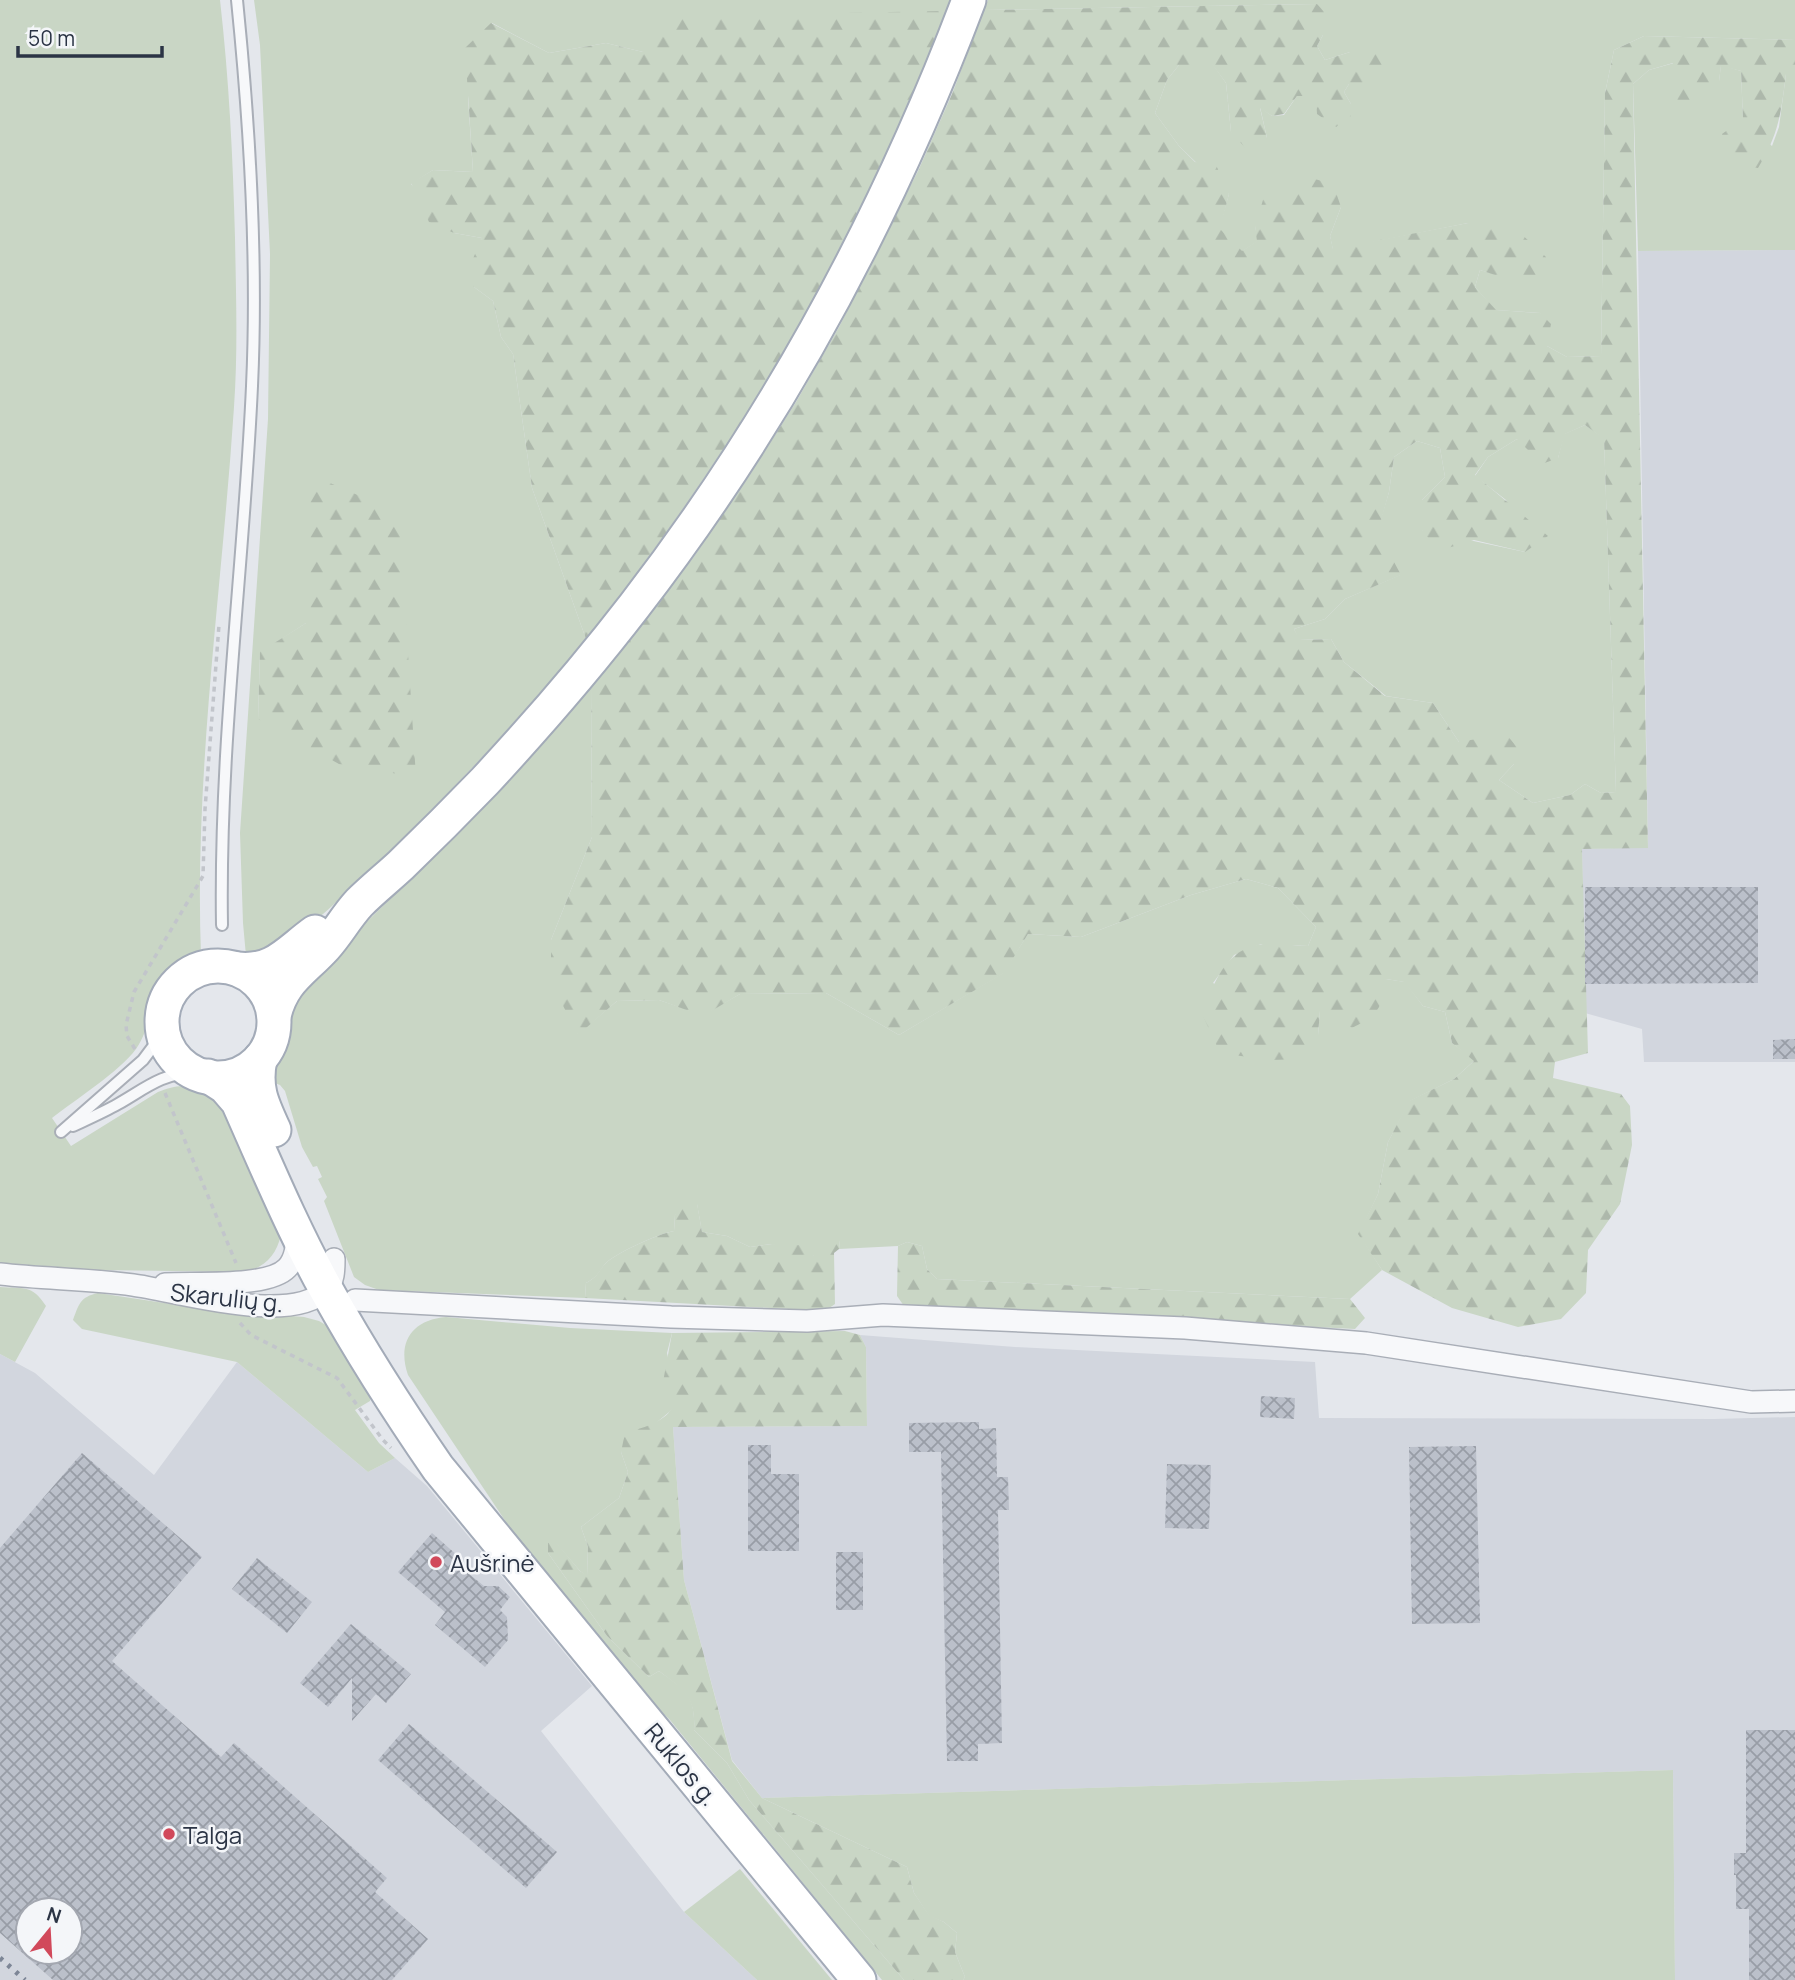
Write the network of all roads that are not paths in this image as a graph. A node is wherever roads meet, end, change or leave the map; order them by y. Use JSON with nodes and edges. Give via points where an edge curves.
{"nodes":[{"id":1,"x":237,"y":0,"type":"edge"},
{"id":2,"x":970,"y":0,"type":"edge"},
{"id":3,"x":358,"y":904,"type":"junction"},
{"id":4,"x":222,"y":925,"type":"dead end"},
{"id":5,"x":237,"y":969,"type":"junction"},
{"id":6,"x":274,"y":1016,"type":"junction"},
{"id":7,"x":162,"y":1025,"type":"junction"},
{"id":8,"x":260,"y":1059,"type":"junction"},
{"id":9,"x":201,"y":1074,"type":"junction"},
{"id":10,"x":297,"y":1232,"type":"junction"},
{"id":11,"x":0,"y":1274,"type":"edge"},
{"id":12,"x":339,"y":1283,"type":"junction"},
{"id":13,"x":135,"y":1285,"type":"junction"},
{"id":14,"x":1795,"y":1401,"type":"edge"},
{"id":15,"x":859,"y":1980,"type":"edge"}],
"edges":[{"from":1,"to":4,"type":"lane","via":[[252,185],[255,306],[226,757]]},
{"from":2,"to":3,"type":"main road","via":[[914,137],[857,255],[800,360],[711,500],[635,605],[546,713],[443,824]]},
{"from":3,"to":5,"type":"main road","via":[[272,964],[255,971]]},
{"from":3,"to":6,"type":"main road","via":[[326,946],[288,982]]},
{"from":5,"to":6,"type":"main road","via":[[262,987]]},
{"from":5,"to":7,"type":"main road","via":[[206,967],[191,972],[169,994]]},
{"from":6,"to":8,"type":"main road","via":[[271,1039]]},
{"from":7,"to":9,"type":"main road","via":[[172,1053],[181,1064]]},
{"from":7,"to":9,"type":"lane","via":[[156,1044],[143,1060],[61,1132],[157,1080],[174,1073]]},
{"from":8,"to":9,"type":"main road","via":[[236,1075]]},
{"from":8,"to":12,"type":"main road","via":[[258,1094]]},
{"from":9,"to":10,"type":"main road","via":[[225,1087],[238,1102]]},
{"from":10,"to":12,"type":"main road"},
{"from":10,"to":13,"type":"street","name":"Skarulių g.","via":[[289,1267],[277,1277]]},
{"from":11,"to":13,"type":"street","name":"Skarulių g."},
{"from":12,"to":13,"type":"street","name":"Skarulių g.","via":[[308,1299],[278,1306],[204,1300]]},
{"from":12,"to":14,"type":"street","via":[[671,1317],[807,1321],[883,1315],[1185,1328],[1366,1343],[1751,1402]]},
{"from":12,"to":15,"type":"main road","name":"Ruklos g.","via":[[506,1548]]}]}
